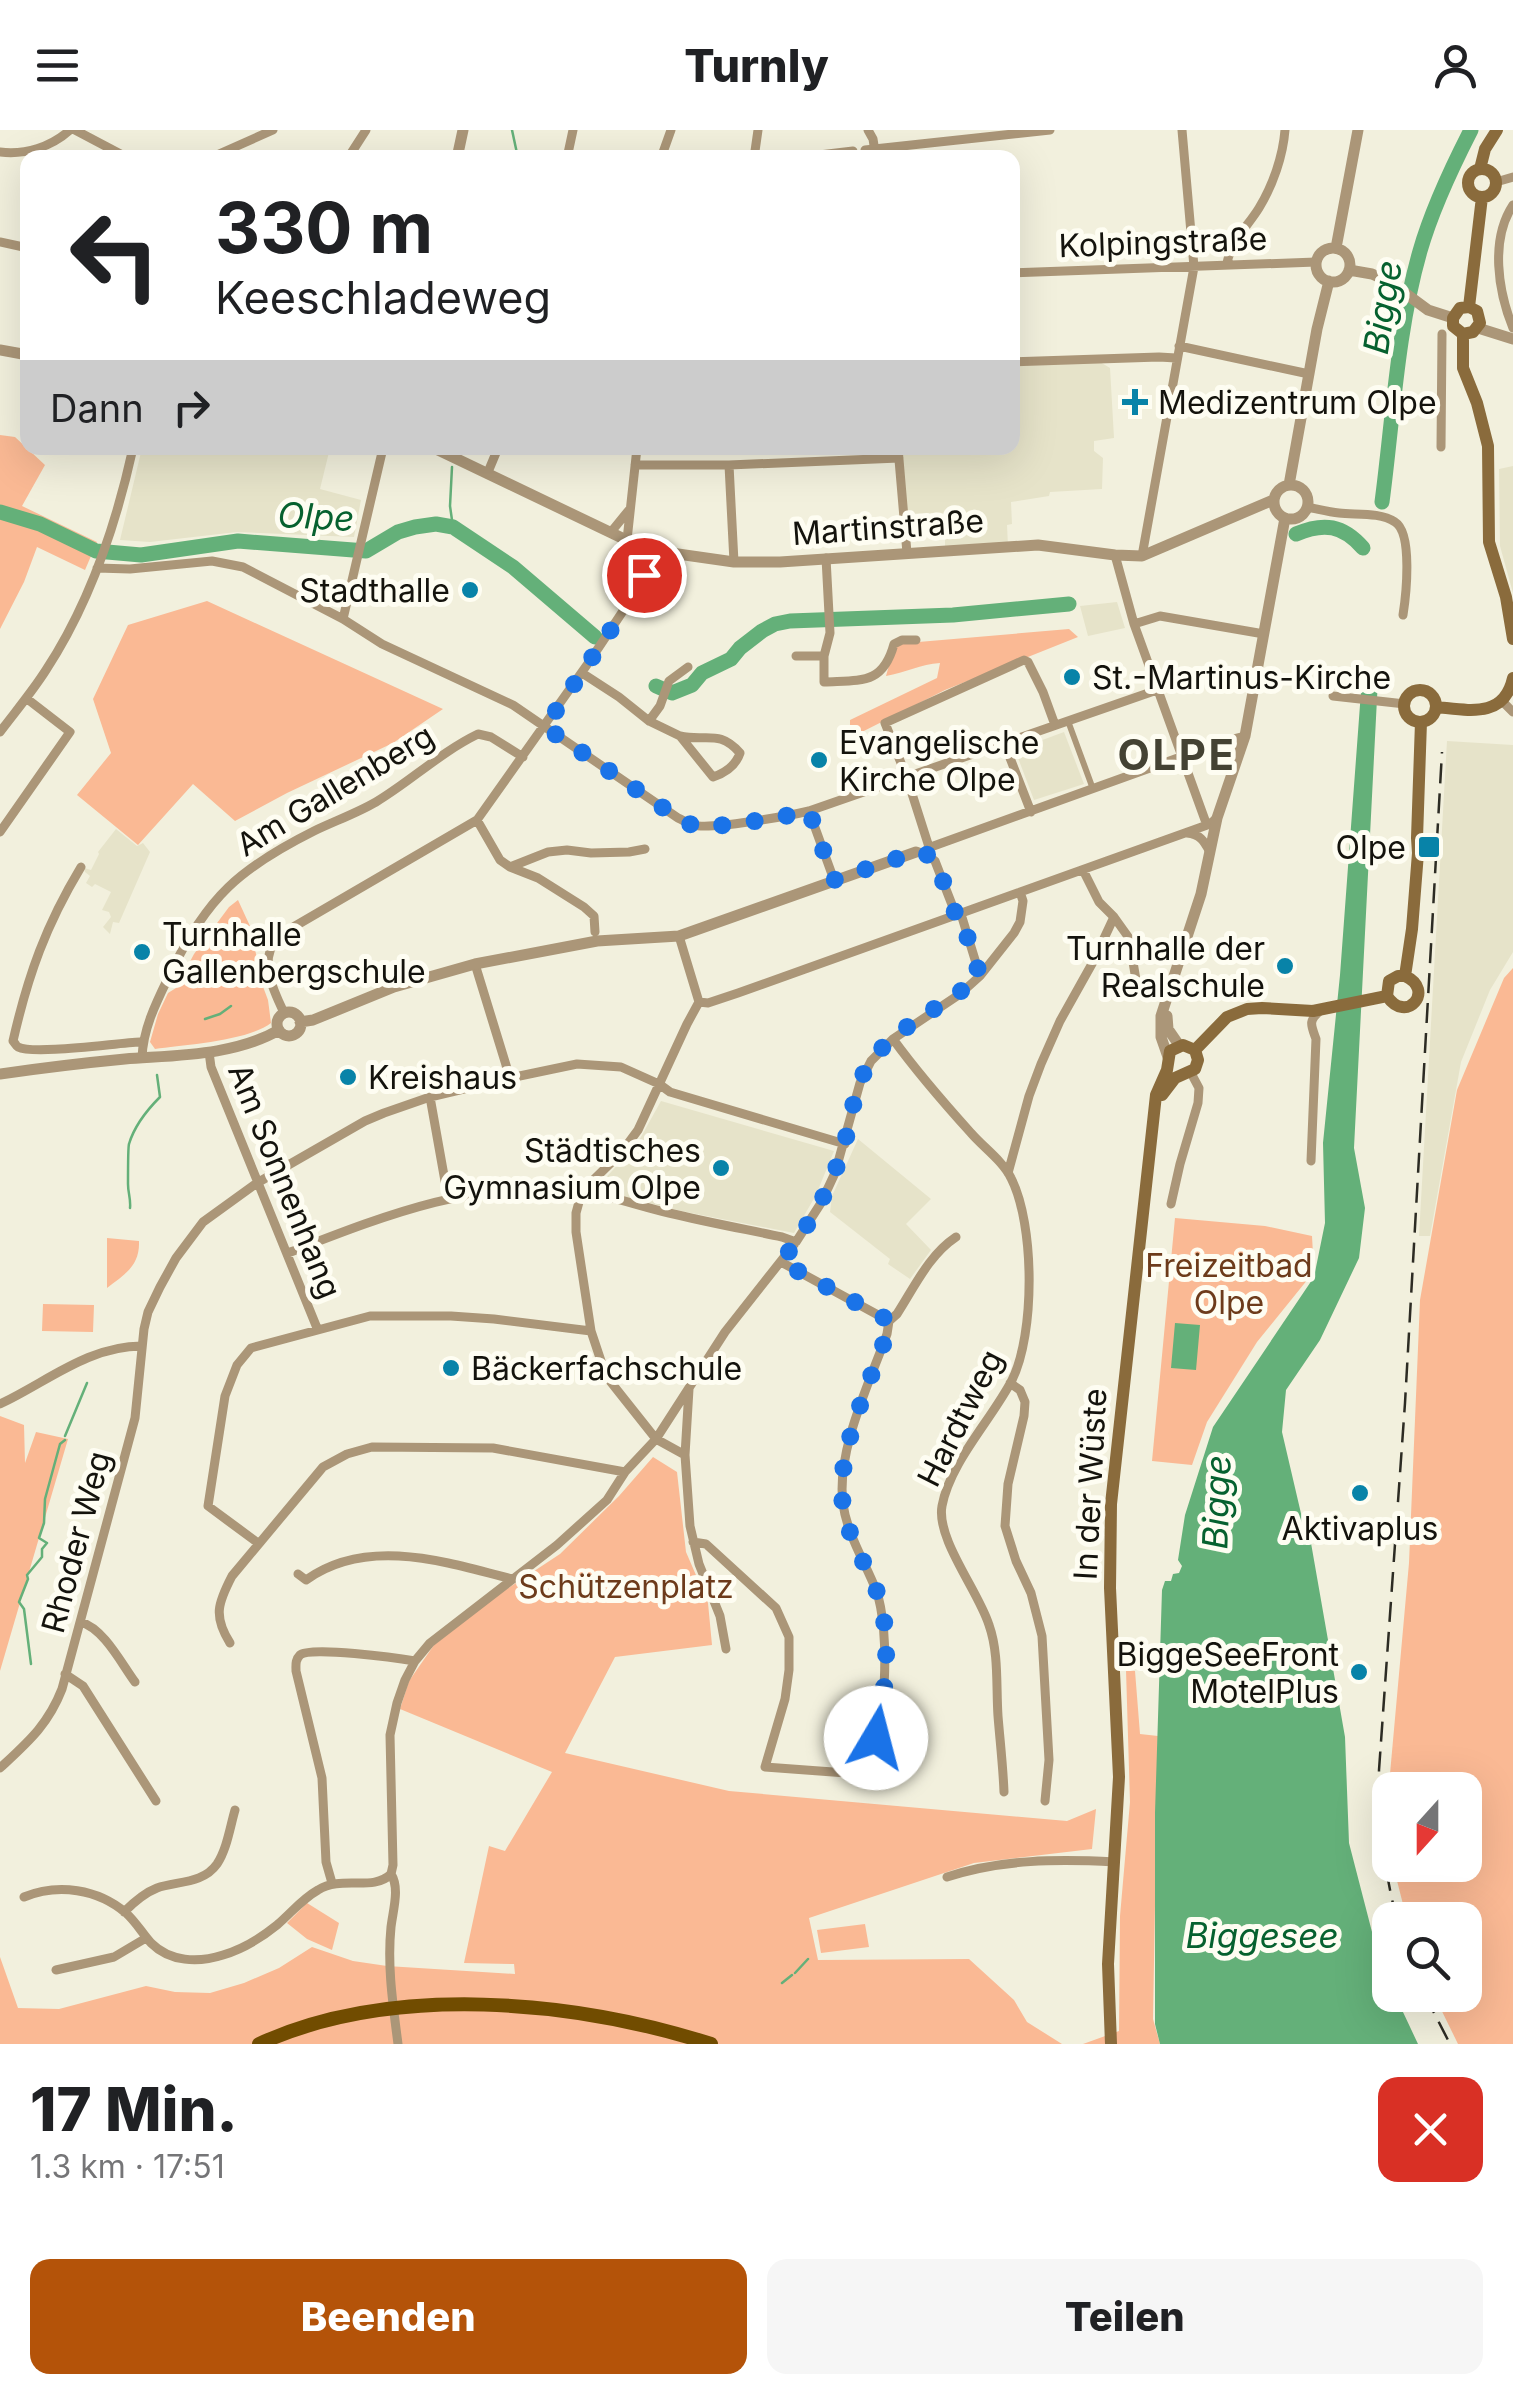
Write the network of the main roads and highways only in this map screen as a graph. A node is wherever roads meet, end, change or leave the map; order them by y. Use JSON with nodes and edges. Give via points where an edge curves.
{"nodes":[{"id":1,"x":1496,"y":130,"type":"edge"},
{"id":2,"x":1480,"y":169,"type":"junction"},
{"id":3,"x":1482,"y":198,"type":"junction"},
{"id":4,"x":1469,"y":306,"type":"junction"},
{"id":5,"x":1463,"y":334,"type":"junction"},
{"id":6,"x":1513,"y":639,"type":"edge"},
{"id":7,"x":1513,"y":678,"type":"edge"},
{"id":8,"x":1436,"y":707,"type":"junction"},
{"id":9,"x":1421,"y":722,"type":"junction"},
{"id":10,"x":1405,"y":976,"type":"junction"},
{"id":11,"x":1387,"y":996,"type":"junction"},
{"id":12,"x":1195,"y":1050,"type":"junction"},
{"id":13,"x":1168,"y":1059,"type":"junction"},
{"id":14,"x":1186,"y":1074,"type":"junction"},
{"id":15,"x":1156,"y":1112,"type":"junction"},
{"id":16,"x":259,"y":2044,"type":"edge"},
{"id":17,"x":711,"y":2044,"type":"edge"},
{"id":18,"x":1110,"y":2044,"type":"edge"}],
"edges":[{"from":1,"to":2,"type":"main road"},
{"from":2,"to":3,"type":"main road","via":[[1468,181],[1472,194]]},
{"from":2,"to":3,"type":"main road","via":[[1496,182]]},
{"from":3,"to":4,"type":"main road"},
{"from":4,"to":5,"type":"main road","via":[[1452,318]]},
{"from":4,"to":5,"type":"main road","via":[[1479,315],[1478,328]]},
{"from":5,"to":6,"type":"main road","via":[[1463,368],[1488,446],[1489,542]]},
{"from":7,"to":8,"type":"main road","via":[[1502,701],[1484,710]]},
{"from":8,"to":9,"type":"main road"},
{"from":8,"to":9,"type":"main road","via":[[1431,694],[1412,692],[1405,710]]},
{"from":9,"to":10,"type":"main road","via":[[1418,854]]},
{"from":10,"to":11,"type":"main road","via":[[1390,982]]},
{"from":10,"to":11,"type":"main road","via":[[1417,984],[1416,1000],[1402,1008]]},
{"from":11,"to":12,"type":"main road","via":[[1321,1011],[1247,1009],[1226,1018]]},
{"from":12,"to":13,"type":"main road","via":[[1179,1045]]},
{"from":12,"to":14,"type":"main road","via":[[1198,1060]]},
{"from":13,"to":14,"type":"main road","via":[[1173,1072]]},
{"from":13,"to":15,"type":"main road","name":"In der Wüste"},
{"from":14,"to":15,"type":"main road","name":"In der Wüste","via":[[1166,1088]]},
{"from":15,"to":18,"type":"main road","name":"In der Wüste","via":[[1111,1504],[1120,1777]]},
{"from":16,"to":17,"type":"main road","via":[[345,2018],[460,2006],[595,2016]]}]}
